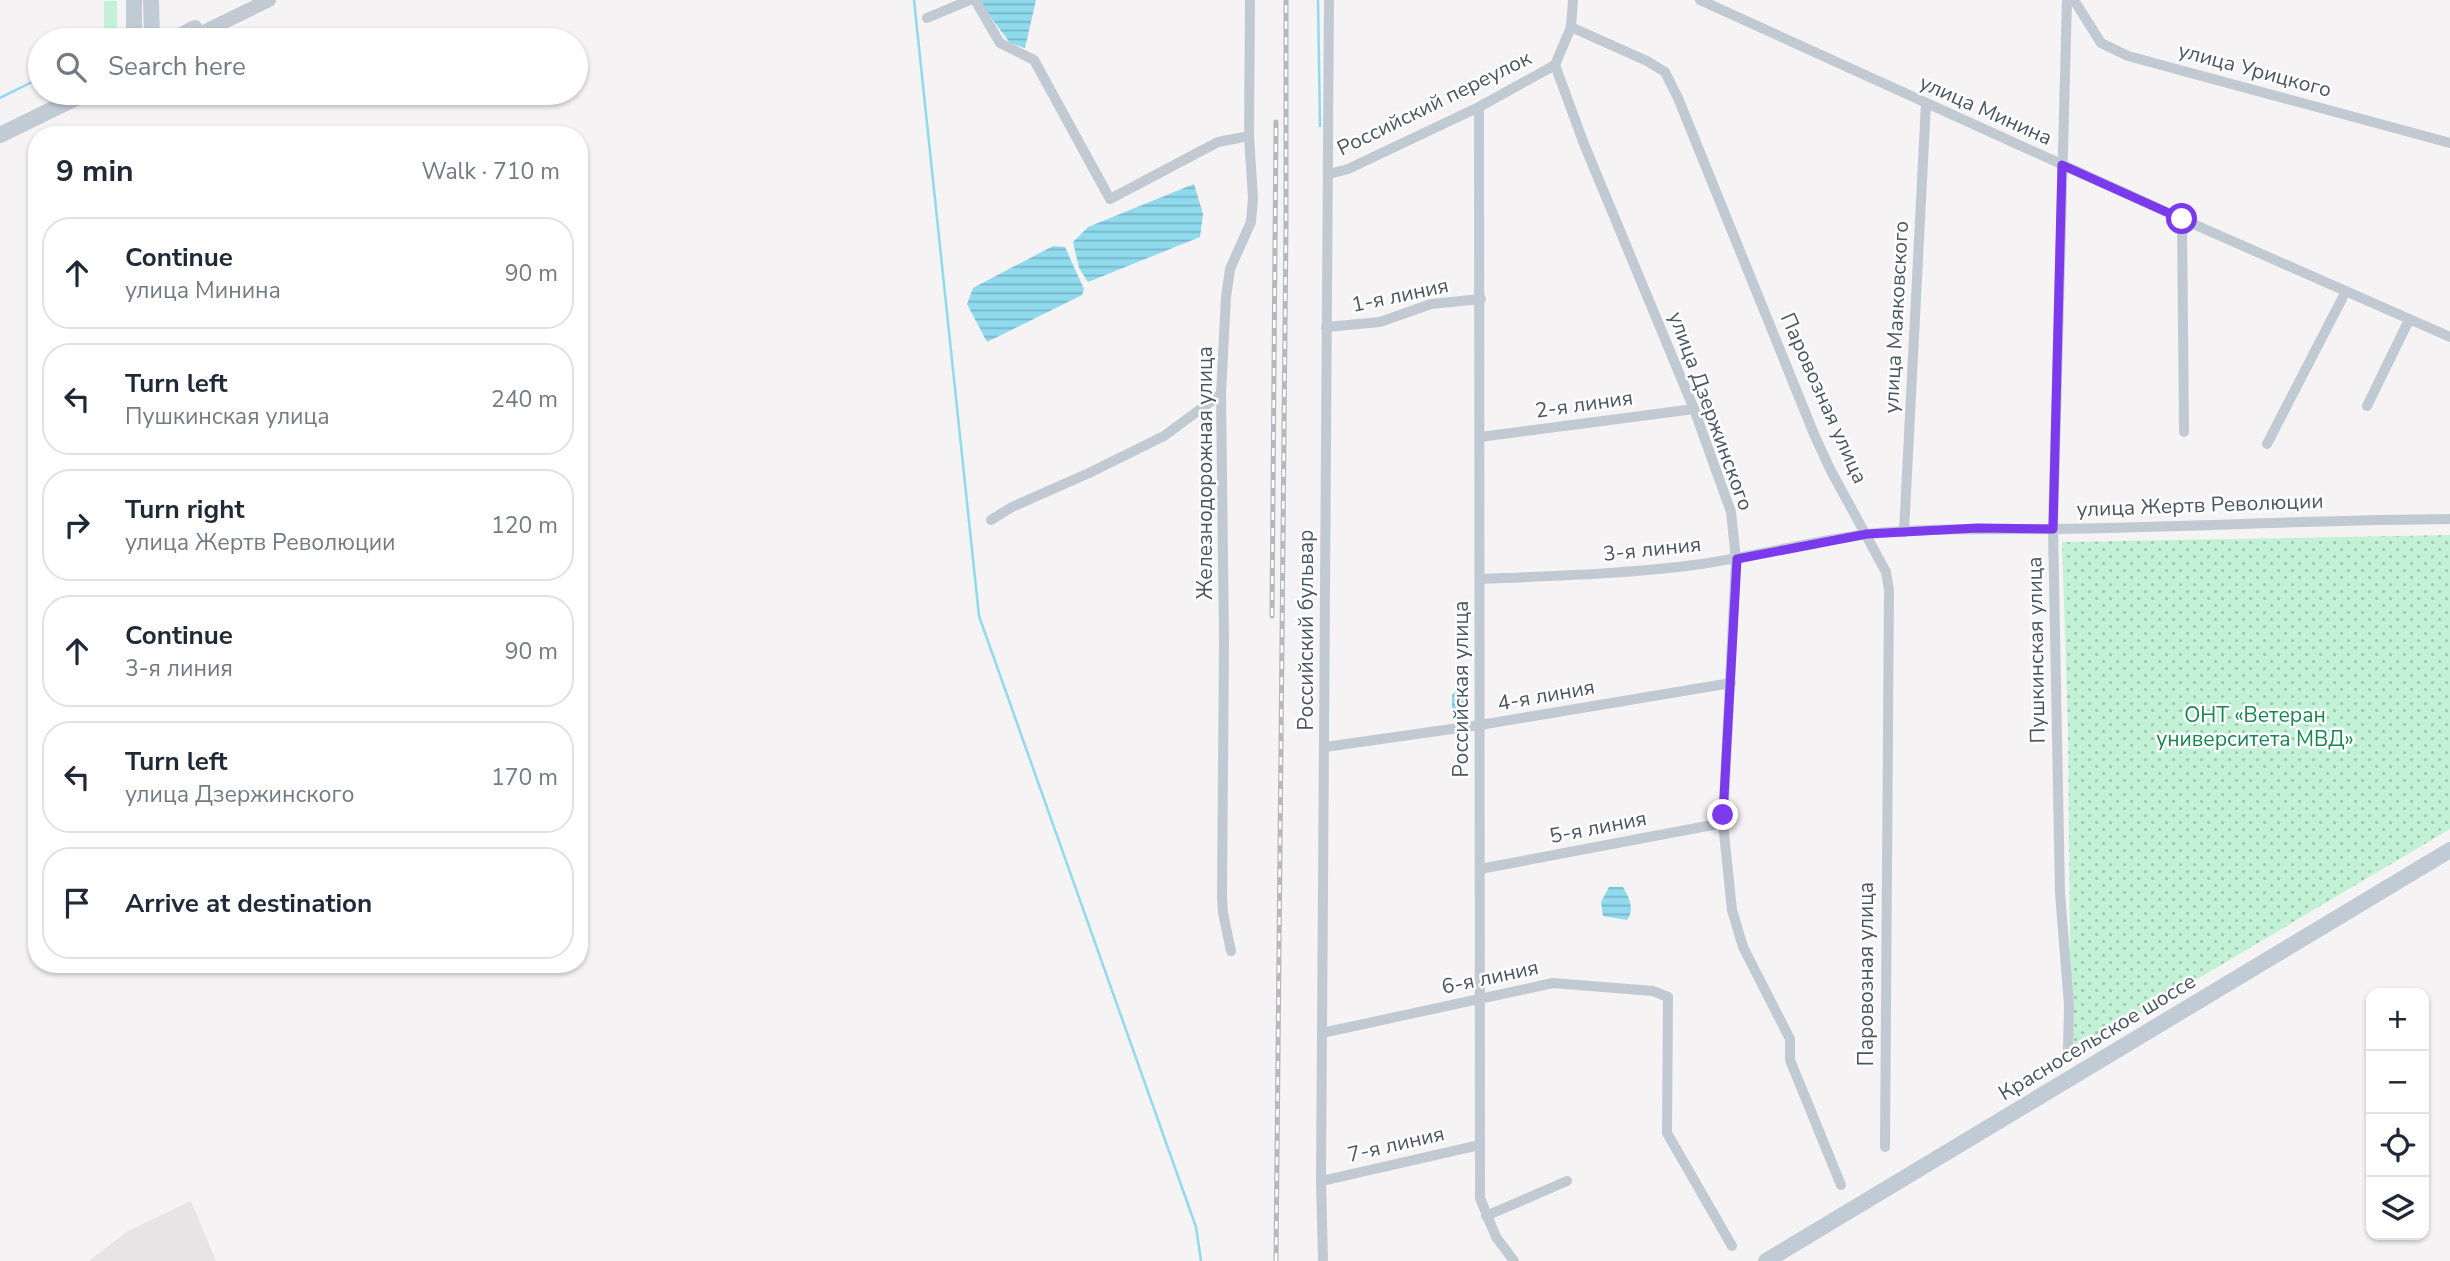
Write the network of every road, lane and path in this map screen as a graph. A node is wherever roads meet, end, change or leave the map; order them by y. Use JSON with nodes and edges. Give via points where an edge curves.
{"nodes":[{"id":1,"x":134,"y":0,"type":"edge"},
{"id":2,"x":249,"y":0,"type":"edge"},
{"id":3,"x":269,"y":0,"type":"edge"},
{"id":4,"x":970,"y":0,"type":"edge"},
{"id":5,"x":975,"y":0,"type":"edge"},
{"id":6,"x":1250,"y":0,"type":"edge"},
{"id":7,"x":1329,"y":0,"type":"edge"},
{"id":8,"x":1573,"y":0,"type":"edge"},
{"id":9,"x":1700,"y":0,"type":"edge"},
{"id":10,"x":2067,"y":0,"type":"edge"},
{"id":11,"x":2074,"y":0,"type":"edge"},
{"id":12,"x":150,"y":6,"type":"edge"},
{"id":13,"x":927,"y":18,"type":"dead end"},
{"id":14,"x":1571,"y":27,"type":"junction"},
{"id":15,"x":134,"y":28,"type":"edge"},
{"id":16,"x":151,"y":28,"type":"edge"},
{"id":17,"x":163,"y":28,"type":"edge"},
{"id":18,"x":201,"y":28,"type":"edge"},
{"id":19,"x":205,"y":28,"type":"edge"},
{"id":20,"x":1555,"y":65,"type":"junction"},
{"id":21,"x":1926,"y":103,"type":"junction"},
{"id":22,"x":38,"y":105,"type":"edge"},
{"id":23,"x":61,"y":105,"type":"edge"},
{"id":24,"x":1479,"y":107,"type":"junction"},
{"id":25,"x":0,"y":123,"type":"edge"},
{"id":26,"x":0,"y":135,"type":"edge"},
{"id":27,"x":1249,"y":136,"type":"junction"},
{"id":28,"x":2450,"y":143,"type":"edge"},
{"id":29,"x":2062,"y":165,"type":"junction"},
{"id":30,"x":1329,"y":174,"type":"junction"},
{"id":31,"x":2182,"y":219,"type":"junction"},
{"id":32,"x":2346,"y":291,"type":"junction"},
{"id":33,"x":1481,"y":299,"type":"junction"},
{"id":34,"x":2409,"y":320,"type":"junction"},
{"id":35,"x":1326,"y":327,"type":"junction"},
{"id":36,"x":2450,"y":337,"type":"edge"},
{"id":37,"x":1221,"y":394,"type":"junction"},
{"id":38,"x":2367,"y":405,"type":"dead end"},
{"id":39,"x":1694,"y":409,"type":"junction"},
{"id":40,"x":2184,"y":432,"type":"dead end"},
{"id":41,"x":1480,"y":437,"type":"junction"},
{"id":42,"x":2267,"y":444,"type":"dead end"},
{"id":43,"x":2450,"y":519,"type":"edge"},
{"id":44,"x":990,"y":520,"type":"dead end"},
{"id":45,"x":2053,"y":529,"type":"junction"},
{"id":46,"x":1904,"y":532,"type":"junction"},
{"id":47,"x":1867,"y":534,"type":"junction"},
{"id":48,"x":1737,"y":559,"type":"junction"},
{"id":49,"x":1480,"y":579,"type":"junction"},
{"id":50,"x":1731,"y":683,"type":"junction"},
{"id":51,"x":1480,"y":725,"type":"junction"},
{"id":52,"x":1325,"y":747,"type":"junction"},
{"id":53,"x":1723,"y":823,"type":"junction"},
{"id":54,"x":2450,"y":850,"type":"edge"},
{"id":55,"x":1480,"y":869,"type":"junction"},
{"id":56,"x":1231,"y":951,"type":"dead end"},
{"id":57,"x":1481,"y":998,"type":"junction"},
{"id":58,"x":1322,"y":1033,"type":"junction"},
{"id":59,"x":2068,"y":1051,"type":"dead end"},
{"id":60,"x":1479,"y":1145,"type":"junction"},
{"id":61,"x":1885,"y":1147,"type":"dead end"},
{"id":62,"x":1321,"y":1181,"type":"junction"},
{"id":63,"x":1567,"y":1181,"type":"dead end"},
{"id":64,"x":1841,"y":1185,"type":"dead end"},
{"id":65,"x":1486,"y":1216,"type":"junction"},
{"id":66,"x":1732,"y":1246,"type":"dead end"},
{"id":67,"x":1323,"y":1261,"type":"edge"},
{"id":68,"x":1514,"y":1261,"type":"edge"},
{"id":69,"x":1766,"y":1261,"type":"edge"}],
"edges":[{"from":1,"to":15,"type":"main road"},
{"from":2,"to":18,"type":"street"},
{"from":3,"to":19,"type":"street"},
{"from":4,"to":13,"type":"street"},
{"from":5,"to":27,"type":"street","via":[[1000,43],[1034,60],[1110,199],[1218,142]]},
{"from":6,"to":27,"type":"street","name":"Железнодорожная улица"},
{"from":7,"to":30,"type":"street","name":"Российский бульвар"},
{"from":8,"to":14,"type":"street","name":"Российский переулок"},
{"from":9,"to":21,"type":"street","name":"улица Минина"},
{"from":10,"to":29,"type":"street","name":"Пушкинская улица"},
{"from":11,"to":28,"type":"street","name":"улица Урицкого","via":[[2101,43],[2128,56]]},
{"from":12,"to":16,"type":"main road"},
{"from":12,"to":17,"type":"street"},
{"from":14,"to":20,"type":"street","name":"Российский переулок"},
{"from":14,"to":47,"type":"street","name":"Паровозная улица","via":[[1665,72],[1814,434]]},
{"from":20,"to":24,"type":"street","name":"Российский переулок"},
{"from":20,"to":39,"type":"street","name":"улица Дзержинского"},
{"from":21,"to":29,"type":"street","name":"улица Минина"},
{"from":21,"to":46,"type":"street","name":"улица Маяковского"},
{"from":22,"to":25,"type":"main road"},
{"from":23,"to":26,"type":"main road"},
{"from":24,"to":30,"type":"street","name":"Российский переулок"},
{"from":24,"to":33,"type":"street","name":"Российская улица"},
{"from":27,"to":37,"type":"street","name":"Железнодорожная улица","via":[[1251,222],[1230,269]]},
{"from":29,"to":31,"type":"street","name":"улица Минина"},
{"from":29,"to":45,"type":"street","name":"Пушкинская улица"},
{"from":30,"to":35,"type":"street","name":"Российский бульвар"},
{"from":31,"to":32,"type":"street","name":"улица Минина"},
{"from":31,"to":40,"type":"street"},
{"from":32,"to":34,"type":"street","name":"улица Минина"},
{"from":32,"to":42,"type":"street"},
{"from":33,"to":35,"type":"street","name":"1-я линия","via":[[1431,304],[1380,322]]},
{"from":33,"to":41,"type":"street","name":"Российская улица"},
{"from":34,"to":36,"type":"street","name":"улица Минина"},
{"from":34,"to":38,"type":"street"},
{"from":35,"to":52,"type":"street","name":"Российский бульвар"},
{"from":37,"to":44,"type":"street","via":[[1164,436]]},
{"from":37,"to":56,"type":"street","name":"Железнодорожная улица","via":[[1223,913]]},
{"from":39,"to":41,"type":"street","name":"2-я линия"},
{"from":39,"to":48,"type":"street","name":"улица Дзержинского","via":[[1731,512]]},
{"from":41,"to":49,"type":"street","name":"Российская улица"},
{"from":43,"to":45,"type":"street","name":"улица Жертв Революции"},
{"from":45,"to":46,"type":"street","name":"улица Жертв Революции"},
{"from":45,"to":59,"type":"street","name":"Пушкинская улица"},
{"from":46,"to":47,"type":"street","name":"улица Жертв Революции"},
{"from":47,"to":48,"type":"street","name":"3-я линия"},
{"from":47,"to":61,"type":"street","name":"Паровозная улица","via":[[1886,572],[1889,590]]},
{"from":48,"to":49,"type":"street","name":"3-я линия","via":[[1572,576]]},
{"from":48,"to":50,"type":"street","name":"улица Дзержинского"},
{"from":49,"to":51,"type":"street","name":"Российская улица"},
{"from":50,"to":51,"type":"street","name":"4-я линия"},
{"from":50,"to":53,"type":"street","name":"улица Дзержинского"},
{"from":51,"to":52,"type":"street","name":"4-я линия"},
{"from":51,"to":55,"type":"street","name":"Российская улица"},
{"from":52,"to":58,"type":"street","name":"Российский бульвар"},
{"from":53,"to":55,"type":"street","name":"5-я линия"},
{"from":53,"to":64,"type":"street","name":"улица Дзержинского","via":[[1732,909],[1743,947],[1790,1039],[1790,1060]]},
{"from":54,"to":69,"type":"main road","name":"Красносельское шоссе"},
{"from":55,"to":57,"type":"street","name":"Российская улица"},
{"from":57,"to":58,"type":"street","name":"6-я линия"},
{"from":57,"to":60,"type":"street","name":"Российская улица"},
{"from":57,"to":66,"type":"street","name":"6-я линия","via":[[1553,983],[1653,991],[1668,997],[1667,1133]]},
{"from":58,"to":62,"type":"street","name":"Российский бульвар"},
{"from":60,"to":62,"type":"street","name":"7-я линия"},
{"from":60,"to":65,"type":"street","name":"Российская улица","via":[[1480,1198]]},
{"from":62,"to":67,"type":"street","name":"Российский бульвар"},
{"from":63,"to":65,"type":"street"},
{"from":65,"to":68,"type":"street","name":"Российская улица"}]}
